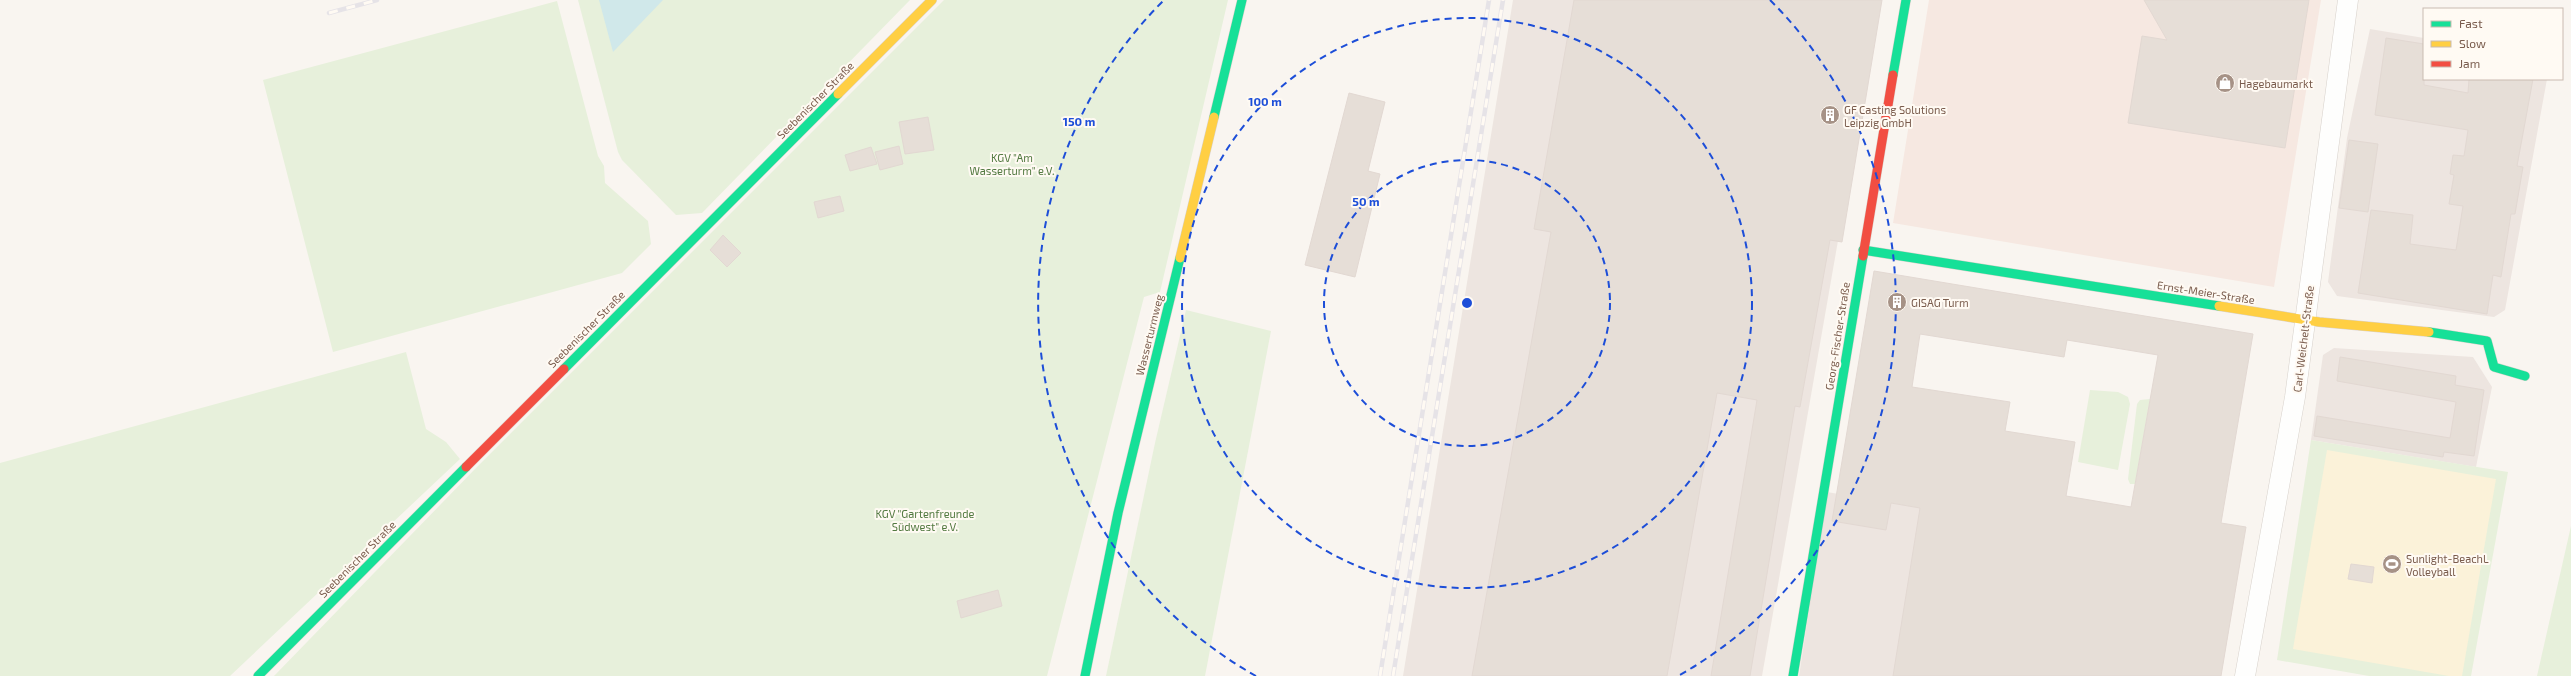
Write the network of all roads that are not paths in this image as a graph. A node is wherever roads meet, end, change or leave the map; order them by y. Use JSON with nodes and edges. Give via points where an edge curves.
{"nodes":[{"id":1,"x":932,"y":0,"type":"edge"},
{"id":2,"x":1242,"y":0,"type":"edge"},
{"id":3,"x":1906,"y":0,"type":"edge"},
{"id":4,"x":2348,"y":0,"type":"edge"},
{"id":5,"x":1863,"y":250,"type":"junction"},
{"id":6,"x":2305,"y":320,"type":"junction"},
{"id":7,"x":2525,"y":376,"type":"dead end"},
{"id":8,"x":258,"y":676,"type":"edge"},
{"id":9,"x":1085,"y":676,"type":"edge"},
{"id":10,"x":1793,"y":676,"type":"edge"},
{"id":11,"x":2246,"y":676,"type":"edge"}],
"edges":[{"from":1,"to":8,"type":"street","name":"Seebenischer Straße"},
{"from":2,"to":9,"type":"street","name":"Wasserturmweg","via":[[1118,513]]},
{"from":3,"to":5,"type":"street","name":"Georg-Fischer-Straße"},
{"from":4,"to":6,"type":"street","name":"Carl-Weichelt-Straße"},
{"from":5,"to":6,"type":"street","name":"Ernst-Meier-Straße"},
{"from":5,"to":10,"type":"street","name":"Georg-Fischer-Straße"},
{"from":6,"to":7,"type":"street","name":"Ernst-Meier-Straße","via":[[2444,333],[2487,341],[2494,367]]},
{"from":6,"to":11,"type":"street","name":"Carl-Weichelt-Straße","via":[[2295,396]]}]}
